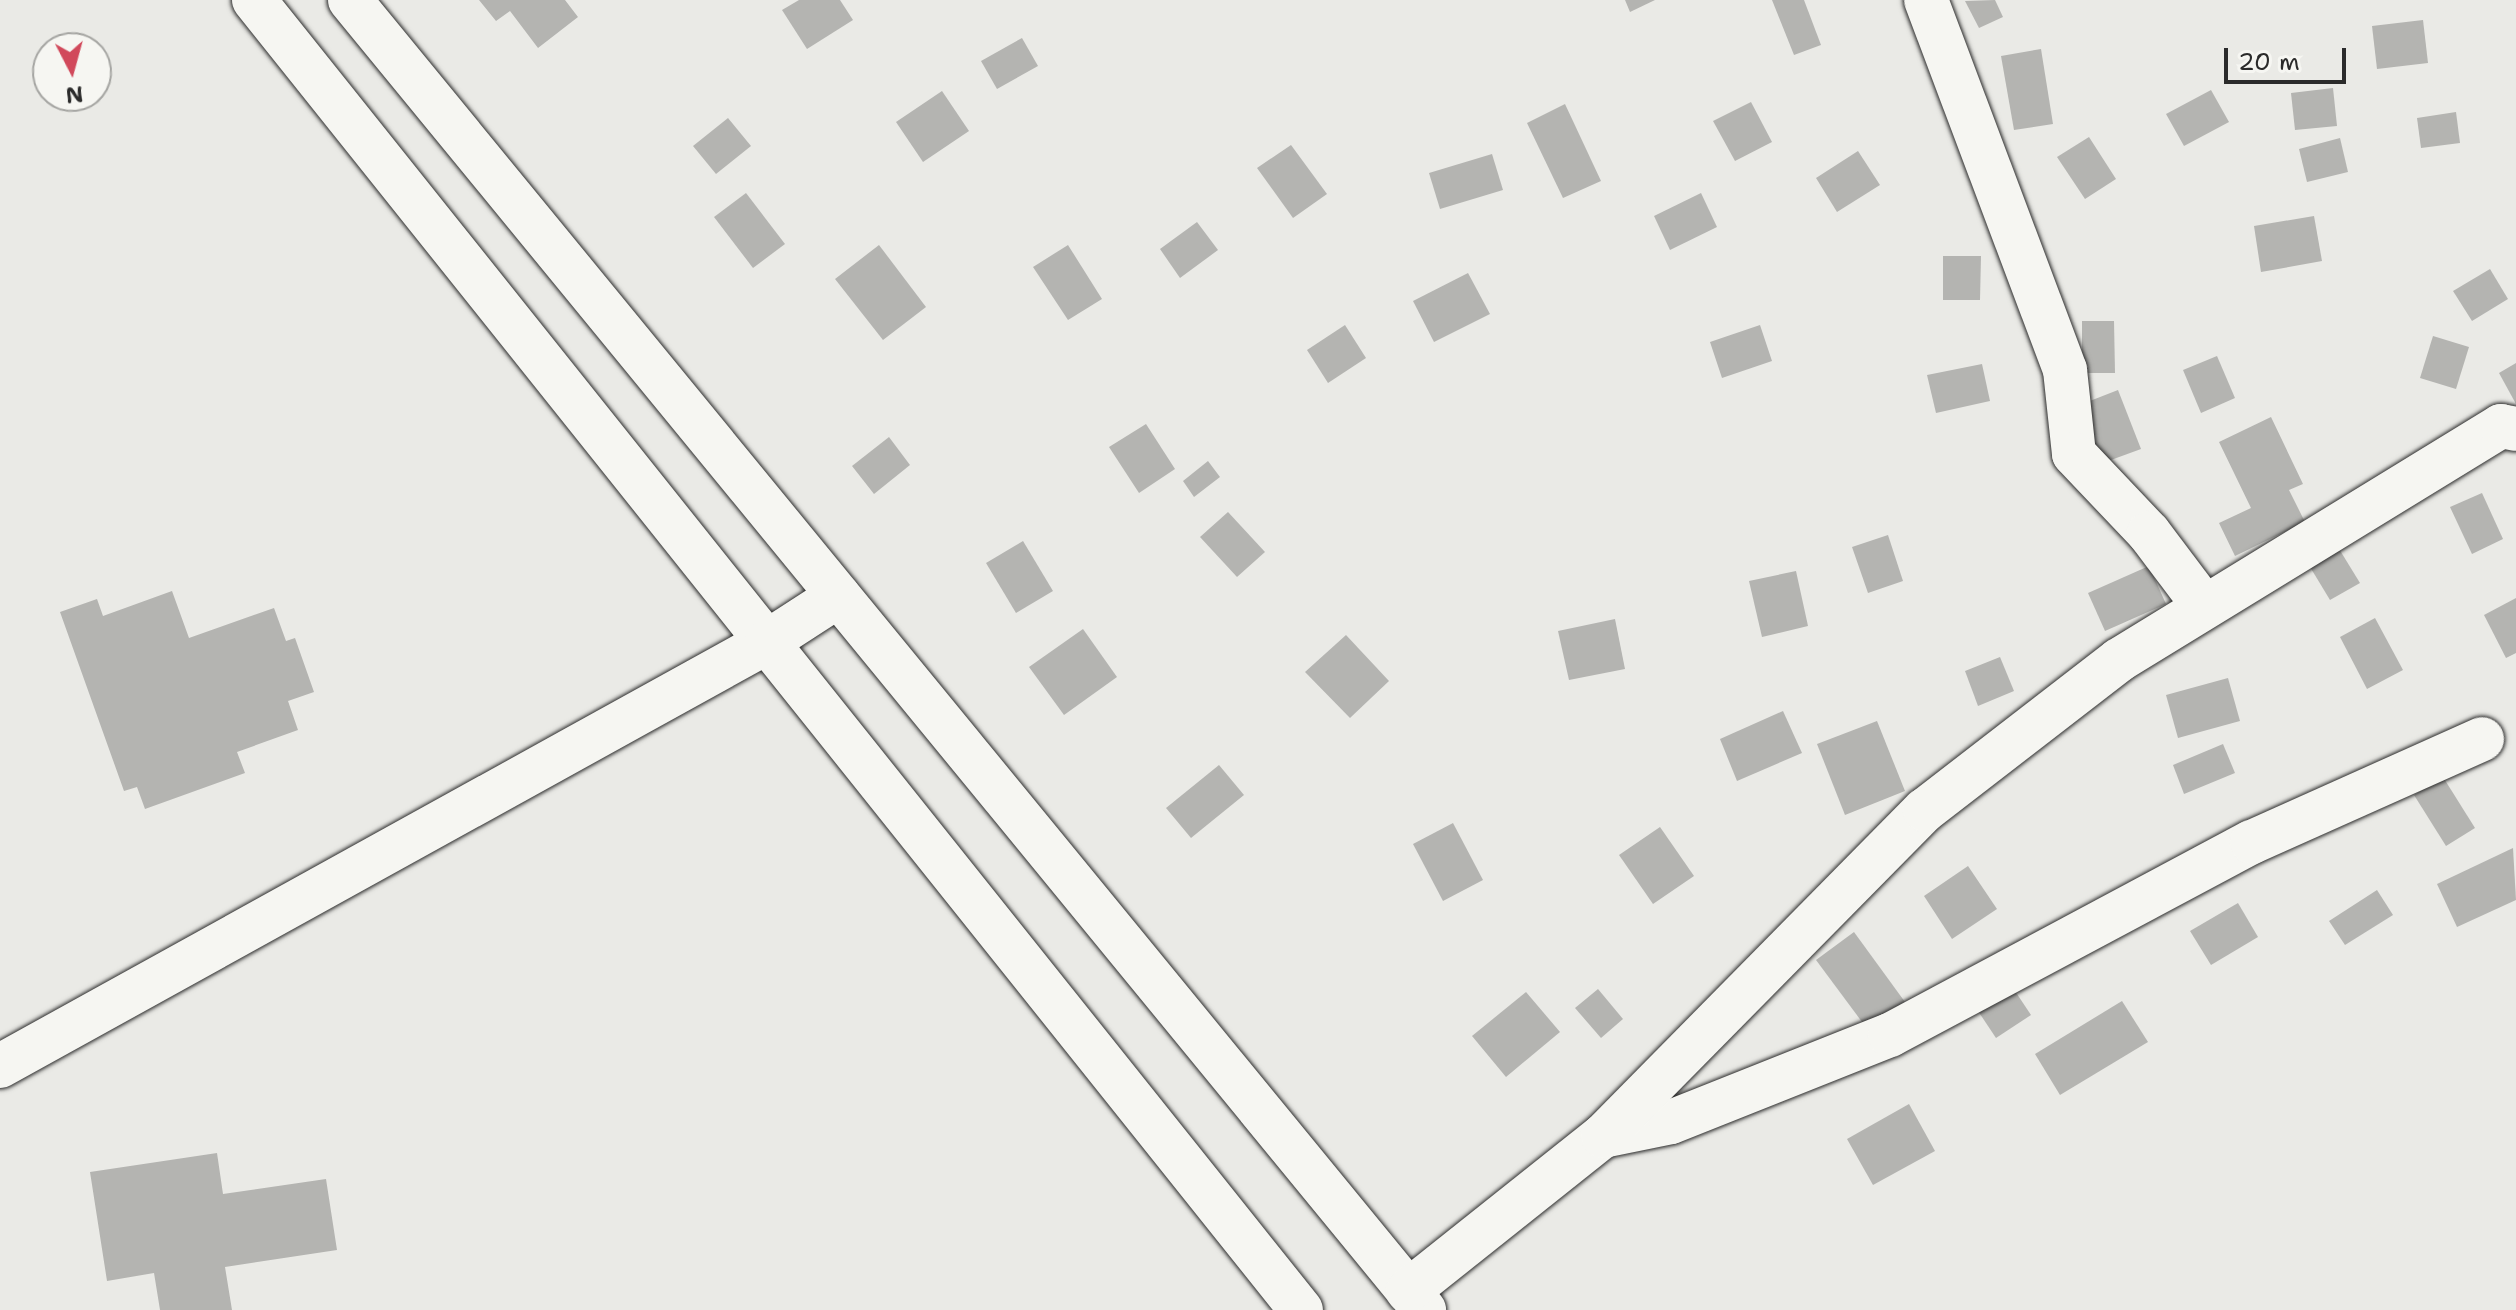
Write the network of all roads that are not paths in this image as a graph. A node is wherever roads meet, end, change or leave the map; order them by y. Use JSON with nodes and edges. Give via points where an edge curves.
{"nodes":[{"id":1,"x":254,"y":0,"type":"edge"},
{"id":2,"x":350,"y":0,"type":"edge"},
{"id":3,"x":1926,"y":0,"type":"edge"},
{"id":4,"x":2516,"y":429,"type":"edge"},
{"id":5,"x":838,"y":596,"type":"junction"},
{"id":6,"x":2204,"y":606,"type":"junction"},
{"id":7,"x":767,"y":642,"type":"junction"},
{"id":8,"x":2482,"y":739,"type":"dead end"},
{"id":9,"x":0,"y":1066,"type":"edge"},
{"id":10,"x":1603,"y":1136,"type":"junction"},
{"id":11,"x":1416,"y":1300,"type":"edge"},
{"id":12,"x":1301,"y":1310,"type":"edge"}],
"edges":[{"from":1,"to":7,"type":"street"},
{"from":2,"to":5,"type":"street"},
{"from":3,"to":6,"type":"street","via":[[2065,370],[2074,454],[2149,533]]},
{"from":4,"to":6,"type":"street","via":[[2501,426],[2487,433]]},
{"from":5,"to":7,"type":"street"},
{"from":5,"to":11,"type":"street"},
{"from":6,"to":10,"type":"street","via":[[2119,660],[1925,810]]},
{"from":7,"to":9,"type":"street"},
{"from":7,"to":12,"type":"street"},
{"from":8,"to":10,"type":"street","via":[[2252,842],[1890,1035],[1671,1122]]},
{"from":10,"to":11,"type":"street"}]}
